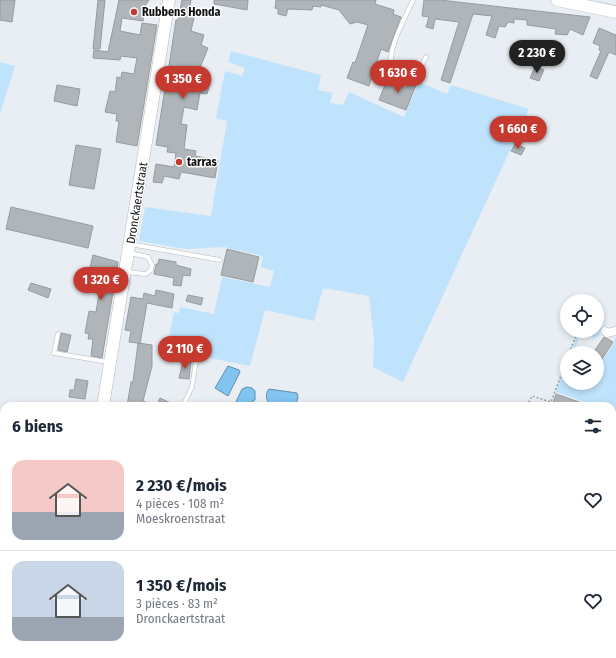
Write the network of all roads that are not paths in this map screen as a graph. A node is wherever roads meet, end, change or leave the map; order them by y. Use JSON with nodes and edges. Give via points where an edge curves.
{"nodes":[{"id":1,"x":170,"y":0,"type":"edge"},
{"id":2,"x":413,"y":0,"type":"edge"},
{"id":3,"x":557,"y":0,"type":"edge"},
{"id":4,"x":601,"y":4,"type":"edge"},
{"id":5,"x":616,"y":12,"type":"edge"},
{"id":6,"x":426,"y":57,"type":"dead end"},
{"id":7,"x":129,"y":248,"type":"junction"},
{"id":8,"x":220,"y":260,"type":"dead end"},
{"id":9,"x":125,"y":272,"type":"junction"},
{"id":10,"x":605,"y":331,"type":"dead end"},
{"id":11,"x":616,"y":331,"type":"edge"},
{"id":12,"x":58,"y":334,"type":"dead end"},
{"id":13,"x":196,"y":361,"type":"dead end"},
{"id":14,"x":111,"y":362,"type":"junction"},
{"id":15,"x":104,"y":402,"type":"edge"},
{"id":16,"x":185,"y":402,"type":"edge"}],
"edges":[{"from":1,"to":7,"type":"main road","name":"Dronckaertstraat"},
{"from":2,"to":6,"type":"lane","via":[[390,58],[398,71],[410,74],[417,72]]},
{"from":3,"to":4,"type":"main road"},
{"from":4,"to":5,"type":"main road"},
{"from":7,"to":8,"type":"lane"},
{"from":7,"to":9,"type":"main road","name":"Dronckaertstraat"},
{"from":7,"to":9,"type":"lane","via":[[148,257],[152,265],[146,274]]},
{"from":9,"to":14,"type":"main road","name":"Dronckaertstraat"},
{"from":10,"to":11,"type":"street"},
{"from":12,"to":14,"type":"lane","via":[[54,353]]},
{"from":13,"to":16,"type":"lane","via":[[192,387]]},
{"from":14,"to":15,"type":"main road","name":"Dronckaertstraat"}]}
